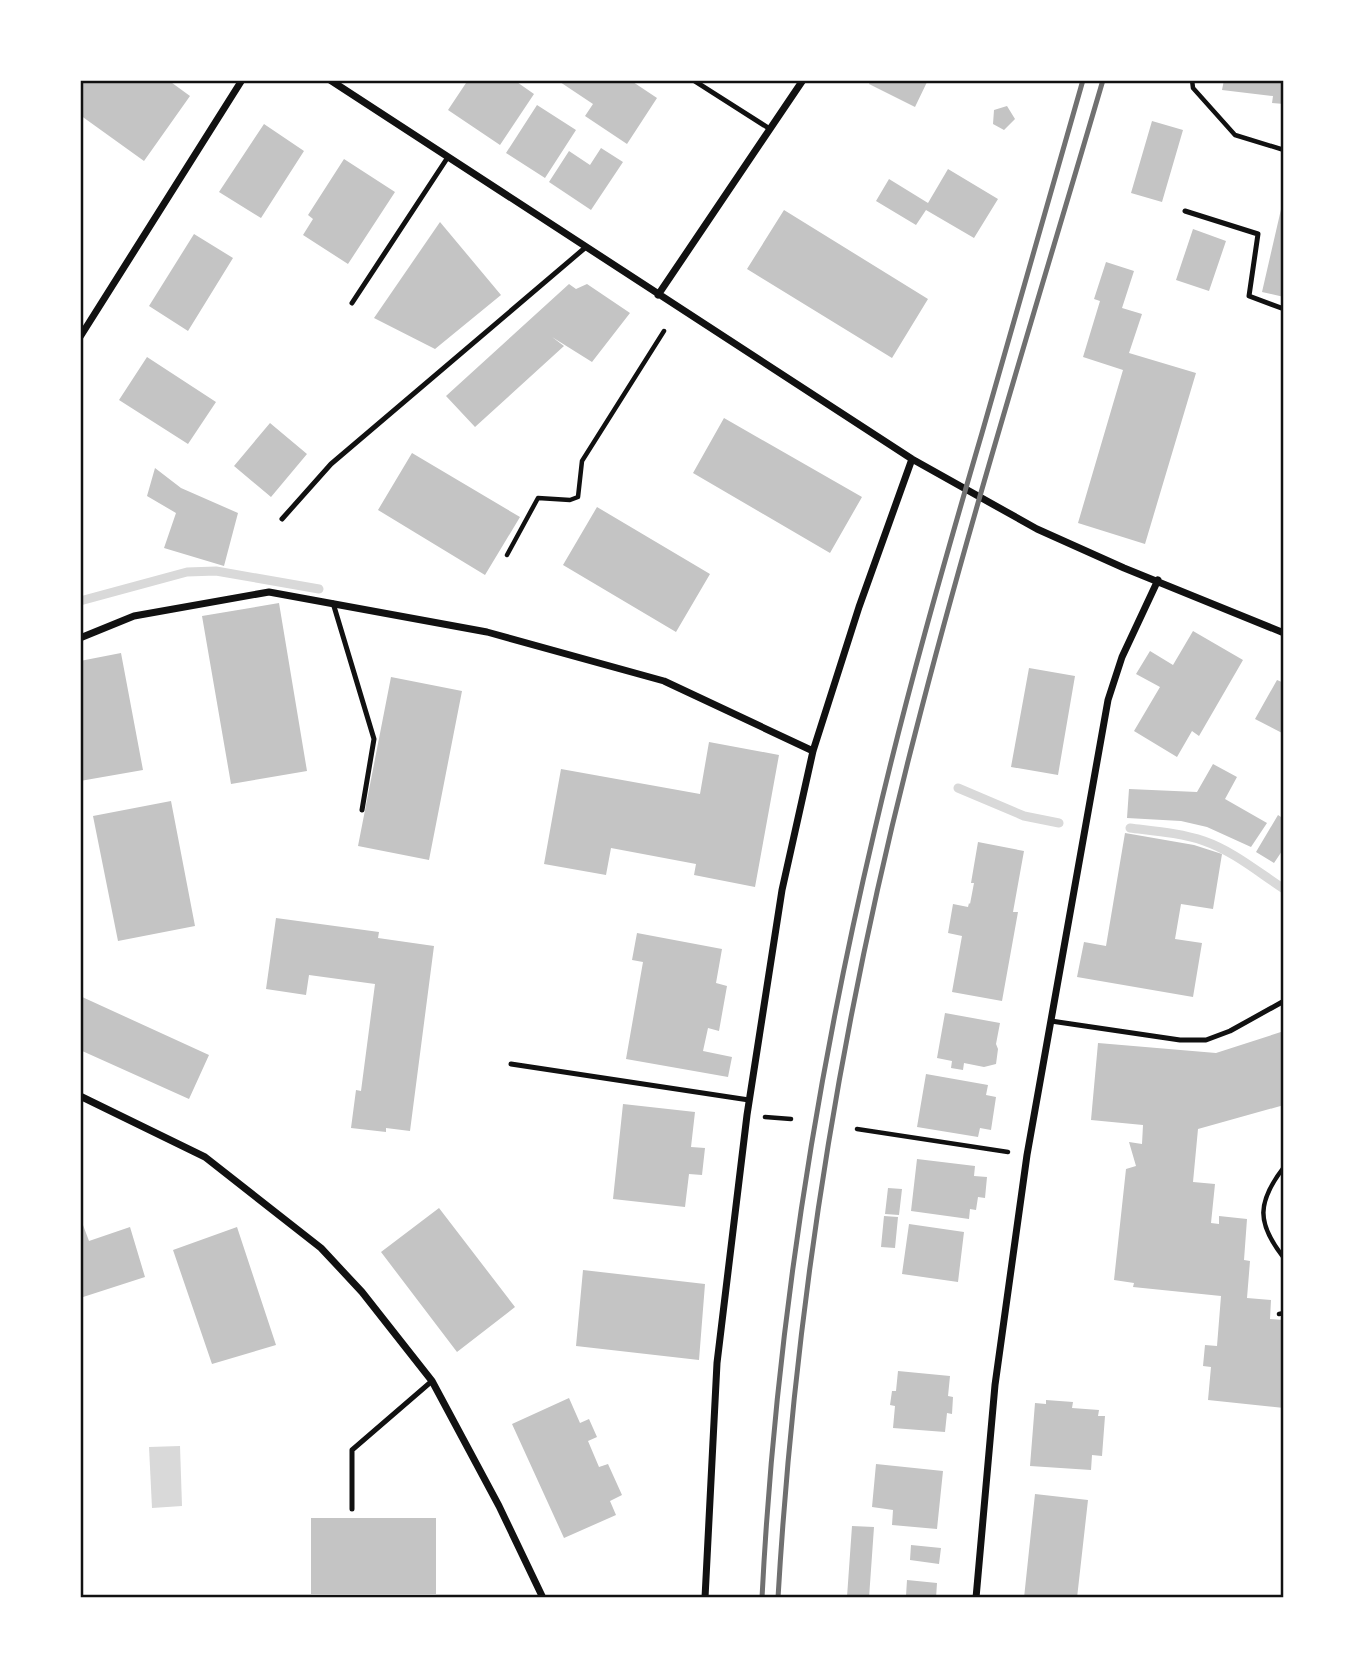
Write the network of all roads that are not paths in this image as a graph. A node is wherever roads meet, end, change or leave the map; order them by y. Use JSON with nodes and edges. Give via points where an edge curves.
{"nodes":[{"id":1,"x":242,"y":80,"type":"edge"},
{"id":2,"x":330,"y":80,"type":"edge"},
{"id":3,"x":693,"y":80,"type":"edge"},
{"id":4,"x":803,"y":80,"type":"edge"},
{"id":5,"x":770,"y":130,"type":"junction"},
{"id":6,"x":448,"y":157,"type":"junction"},
{"id":7,"x":1185,"y":211,"type":"dead end"},
{"id":8,"x":586,"y":247,"type":"junction"},
{"id":9,"x":659,"y":295,"type":"junction"},
{"id":10,"x":352,"y":303,"type":"dead end"},
{"id":11,"x":1283,"y":309,"type":"edge"},
{"id":12,"x":80,"y":337,"type":"edge"},
{"id":13,"x":912,"y":459,"type":"junction"},
{"id":14,"x":282,"y":519,"type":"dead end"},
{"id":15,"x":1158,"y":580,"type":"junction"},
{"id":16,"x":333,"y":603,"type":"junction"},
{"id":17,"x":1283,"y":633,"type":"edge"},
{"id":18,"x":80,"y":638,"type":"edge"},
{"id":19,"x":813,"y":751,"type":"junction"},
{"id":20,"x":362,"y":810,"type":"dead end"},
{"id":21,"x":1283,"y":1001,"type":"edge"},
{"id":22,"x":1051,"y":1021,"type":"junction"},
{"id":23,"x":511,"y":1064,"type":"dead end"},
{"id":24,"x":80,"y":1096,"type":"edge"},
{"id":25,"x":749,"y":1100,"type":"junction"},
{"id":26,"x":432,"y":1381,"type":"junction"},
{"id":27,"x":352,"y":1509,"type":"dead end"},
{"id":28,"x":543,"y":1598,"type":"edge"},
{"id":29,"x":705,"y":1598,"type":"edge"},
{"id":30,"x":976,"y":1598,"type":"edge"}],
"edges":[{"from":1,"to":12,"type":"street"},
{"from":2,"to":6,"type":"street"},
{"from":3,"to":5,"type":"lane"},
{"from":4,"to":5,"type":"street"},
{"from":5,"to":9,"type":"street"},
{"from":6,"to":8,"type":"street"},
{"from":6,"to":10,"type":"lane"},
{"from":7,"to":11,"type":"lane","via":[[1258,234],[1248,296]]},
{"from":8,"to":9,"type":"street"},
{"from":8,"to":14,"type":"lane","via":[[331,464]]},
{"from":9,"to":13,"type":"street"},
{"from":13,"to":15,"type":"street","via":[[1037,529]]},
{"from":13,"to":19,"type":"street"},
{"from":15,"to":17,"type":"street"},
{"from":15,"to":22,"type":"street","via":[[1113,679]]},
{"from":16,"to":18,"type":"street","via":[[269,592],[134,616]]},
{"from":16,"to":19,"type":"street","via":[[487,632],[664,681]]},
{"from":16,"to":20,"type":"lane","via":[[374,738]]},
{"from":19,"to":25,"type":"street","via":[[782,890]]},
{"from":21,"to":22,"type":"lane","via":[[1206,1040]]},
{"from":22,"to":30,"type":"street","via":[[995,1385]]},
{"from":23,"to":25,"type":"lane"},
{"from":24,"to":26,"type":"street","via":[[205,1157],[321,1248]]},
{"from":25,"to":29,"type":"street","via":[[718,1363]]},
{"from":26,"to":27,"type":"lane","via":[[352,1450]]},
{"from":26,"to":28,"type":"street"}]}
